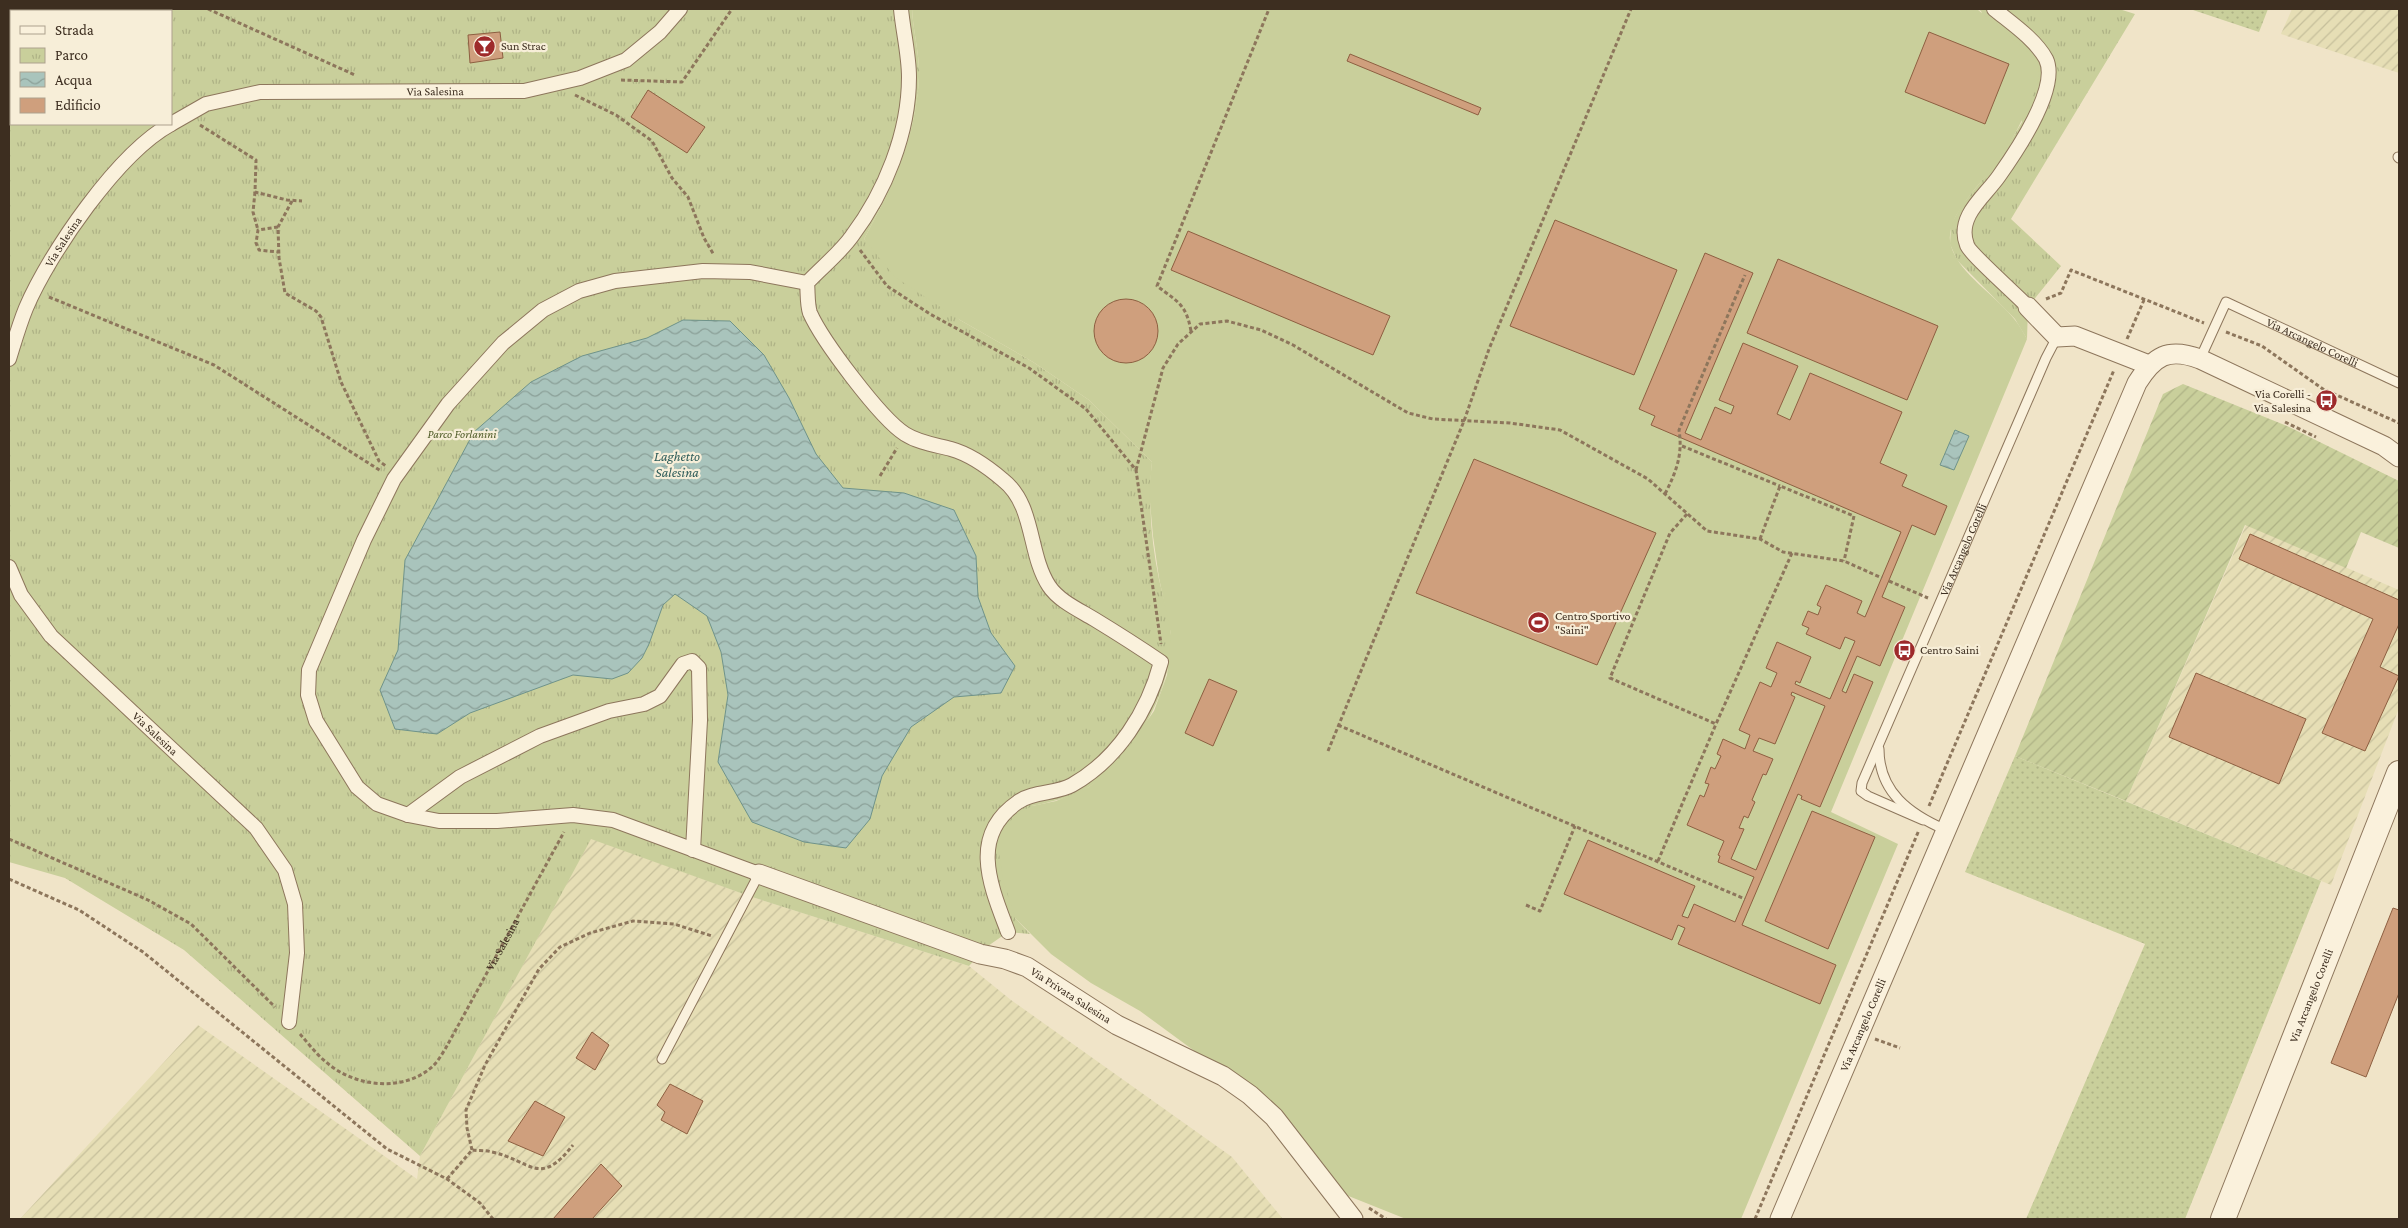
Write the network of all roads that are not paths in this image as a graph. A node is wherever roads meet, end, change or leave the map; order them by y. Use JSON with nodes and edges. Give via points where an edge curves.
{"nodes":[{"id":1,"x":680,"y":9,"type":"edge"},
{"id":2,"x":902,"y":9,"type":"edge"},
{"id":3,"x":1994,"y":9,"type":"edge"},
{"id":4,"x":172,"y":123,"type":"edge"},
{"id":5,"x":169,"y":125,"type":"edge"},
{"id":6,"x":807,"y":283,"type":"junction"},
{"id":7,"x":2028,"y":307,"type":"joint"},
{"id":8,"x":2057,"y":337,"type":"junction"},
{"id":9,"x":9,"y":359,"type":"edge"},
{"id":10,"x":2200,"y":359,"type":"junction"},
{"id":11,"x":2148,"y":364,"type":"junction"},
{"id":12,"x":2399,"y":383,"type":"edge"},
{"id":13,"x":2391,"y":447,"type":"edge"},
{"id":14,"x":2399,"y":456,"type":"edge"},
{"id":15,"x":9,"y":567,"type":"edge"},
{"id":16,"x":1879,"y":744,"type":"junction"},
{"id":17,"x":2399,"y":773,"type":"edge"},
{"id":18,"x":408,"y":815,"type":"junction"},
{"id":19,"x":1923,"y":820,"type":"junction"},
{"id":20,"x":1946,"y":830,"type":"junction"},
{"id":21,"x":693,"y":850,"type":"junction"},
{"id":22,"x":759,"y":874,"type":"junction"},
{"id":23,"x":1008,"y":945,"type":"junction"},
{"id":24,"x":289,"y":1022,"type":"road end"},
{"id":25,"x":662,"y":1058,"type":"dead end"},
{"id":26,"x":1353,"y":1219,"type":"edge"},
{"id":27,"x":1780,"y":1219,"type":"edge"},
{"id":28,"x":2223,"y":1219,"type":"edge"}],
"edges":[{"from":1,"to":4,"type":"street","name":"Via Salesina","via":[[660,32],[626,60],[555,84],[524,90],[260,92],[206,104]]},
{"from":2,"to":6,"type":"street","via":[[909,77],[904,124],[891,166],[851,238]]},
{"from":3,"to":7,"type":"street","via":[[2038,47],[2046,61],[2049,79],[2025,135],[1969,215],[1964,230],[1967,247]]},
{"from":5,"to":9,"type":"street","name":"Via Salesina","via":[[155,133],[120,165],[64,240],[26,308]]},
{"from":6,"to":18,"type":"street","via":[[750,272],[703,270],[615,281],[579,290],[544,310],[503,342],[448,404],[396,476],[364,540],[309,670],[308,694],[316,721],[357,787],[377,804]]},
{"from":6,"to":23,"type":"street","via":[[809,310],[824,340],[891,423],[905,435],[954,450],[1004,480],[1017,496],[1039,568],[1050,588],[1066,603],[1161,662],[1155,683],[1131,731],[1115,750],[1070,786],[1018,801],[1002,816],[992,832],[986,852],[992,890]]},
{"from":7,"to":8,"type":"street"},
{"from":8,"to":11,"type":"street","via":[[2075,336]]},
{"from":8,"to":16,"type":"lane","name":"Via Arcangelo Corelli"},
{"from":10,"to":11,"type":"street","via":[[2175,353]]},
{"from":10,"to":12,"type":"lane","name":"Via Arcangelo Corelli","via":[[2226,302]]},
{"from":10,"to":13,"type":"street"},
{"from":11,"to":20,"type":"street","name":"Via Arcangelo Corelli","via":[[2136,383]]},
{"from":13,"to":14,"type":"street"},
{"from":15,"to":24,"type":"street","name":"Via Salesina","via":[[21,595],[51,636],[256,828],[285,870],[295,904],[297,953]]},
{"from":16,"to":19,"type":"lane","name":"Via Arcangelo Corelli","via":[[1879,764],[1889,787]]},
{"from":16,"to":19,"type":"lane","via":[[1861,791]]},
{"from":17,"to":28,"type":"street","name":"Via Arcangelo Corelli"},
{"from":18,"to":21,"type":"street","via":[[468,822],[573,815],[613,820]]},
{"from":18,"to":21,"type":"street","via":[[460,777],[540,736],[609,711],[652,700],[665,690],[683,664],[692,661],[699,668],[700,720]]},
{"from":19,"to":20,"type":"lane","name":"Via Arcangelo Corelli"},
{"from":20,"to":27,"type":"street","name":"Via Arcangelo Corelli"},
{"from":21,"to":22,"type":"street","name":"Via Privata Salesina"},
{"from":22,"to":23,"type":"street","name":"Via Privata Salesina","via":[[980,954]]},
{"from":22,"to":25,"type":"lane"},
{"from":23,"to":26,"type":"street","name":"Via Privata Salesina","via":[[1028,967],[1117,1025],[1223,1076],[1250,1095],[1274,1117]]}]}
